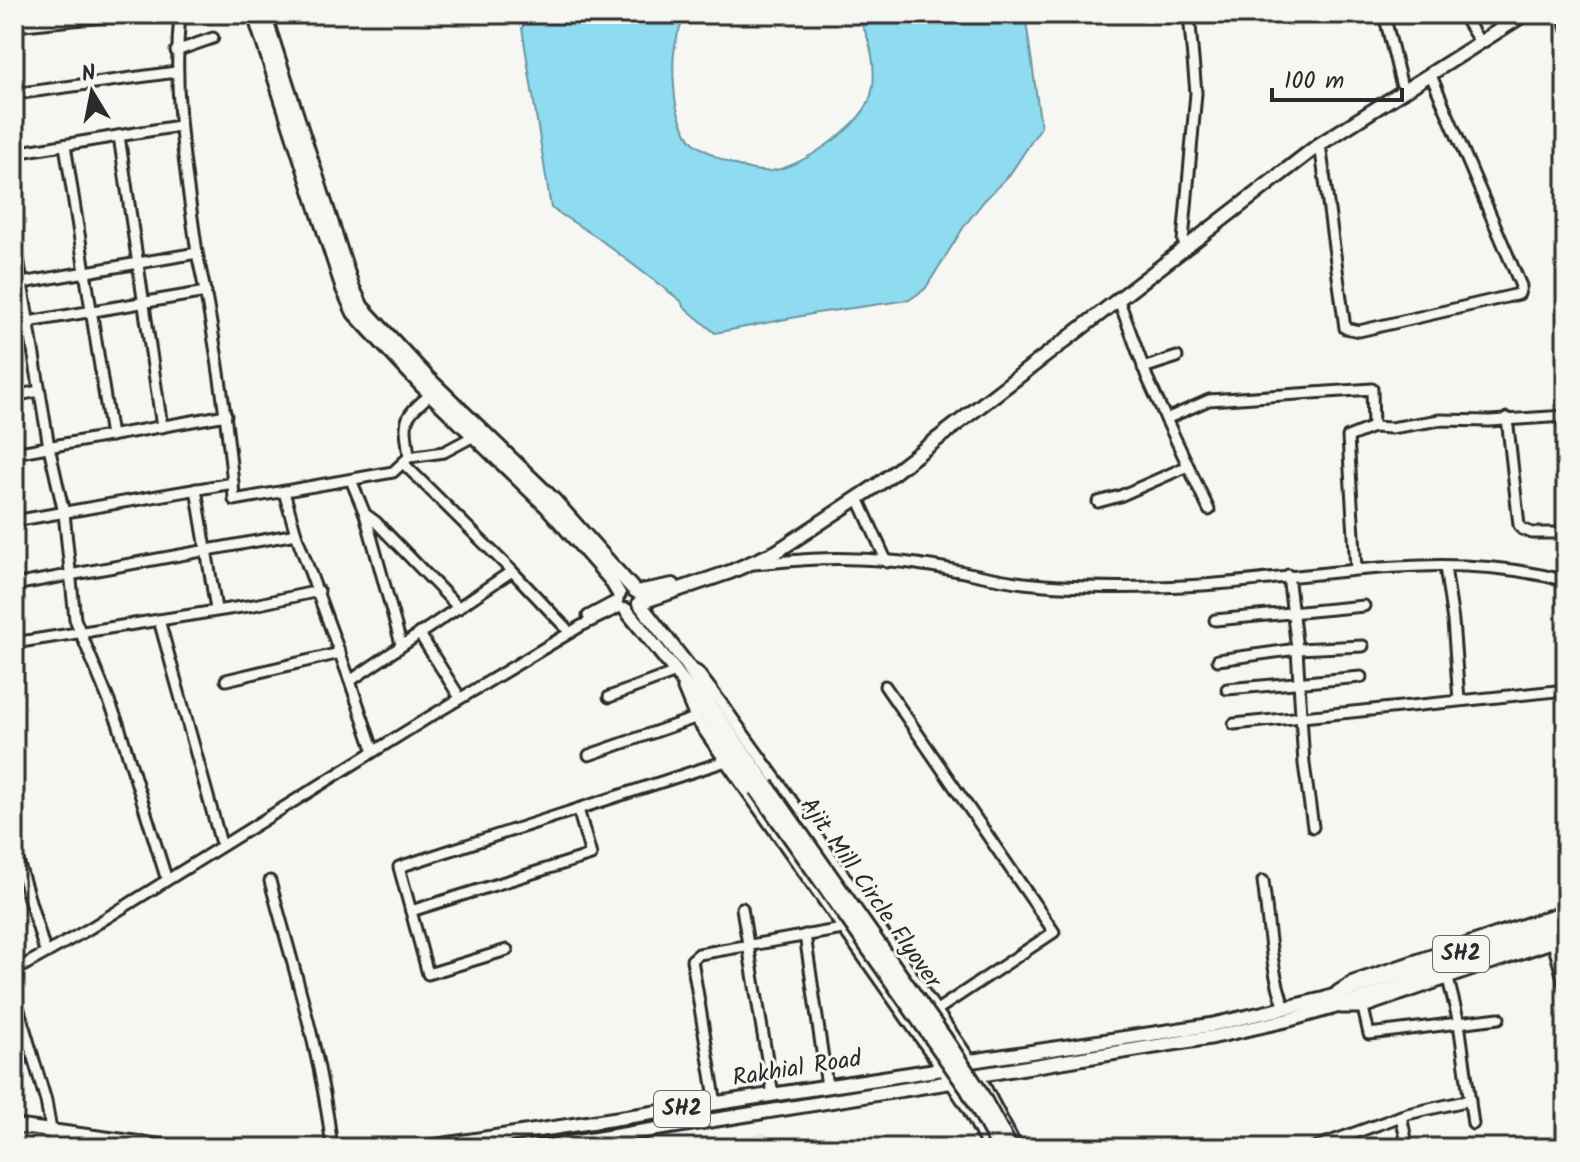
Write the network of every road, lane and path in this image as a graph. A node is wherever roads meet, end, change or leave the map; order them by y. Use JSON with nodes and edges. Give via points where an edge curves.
{"nodes":[{"id":1,"x":60,"y":14,"type":"edge"},
{"id":2,"x":133,"y":14,"type":"edge"},
{"id":3,"x":180,"y":14,"type":"edge"},
{"id":4,"x":254,"y":14,"type":"edge"},
{"id":5,"x":264,"y":14,"type":"edge"},
{"id":6,"x":1189,"y":14,"type":"edge"},
{"id":7,"x":1384,"y":14,"type":"edge"},
{"id":8,"x":1462,"y":14,"type":"edge"},
{"id":9,"x":1512,"y":14,"type":"edge"},
{"id":10,"x":1525,"y":14,"type":"edge"},
{"id":11,"x":1565,"y":14,"type":"edge"},
{"id":12,"x":14,"y":19,"type":"edge"},
{"id":13,"x":14,"y":26,"type":"edge"},
{"id":14,"x":1566,"y":27,"type":"edge"},
{"id":15,"x":1476,"y":36,"type":"junction"},
{"id":16,"x":213,"y":38,"type":"dead end"},
{"id":17,"x":176,"y":51,"type":"junction"},
{"id":18,"x":176,"y":72,"type":"junction"},
{"id":19,"x":1430,"y":73,"type":"junction"},
{"id":20,"x":1401,"y":83,"type":"junction"},
{"id":21,"x":14,"y":94,"type":"edge"},
{"id":22,"x":179,"y":126,"type":"junction"},
{"id":23,"x":119,"y":136,"type":"junction"},
{"id":24,"x":1320,"y":144,"type":"junction"},
{"id":25,"x":65,"y":145,"type":"junction"},
{"id":26,"x":14,"y":153,"type":"edge"},
{"id":27,"x":14,"y":233,"type":"edge"},
{"id":28,"x":1185,"y":244,"type":"junction"},
{"id":29,"x":197,"y":253,"type":"junction"},
{"id":30,"x":137,"y":263,"type":"junction"},
{"id":31,"x":86,"y":272,"type":"junction"},
{"id":32,"x":22,"y":283,"type":"junction"},
{"id":33,"x":206,"y":292,"type":"junction"},
{"id":34,"x":1118,"y":298,"type":"junction"},
{"id":35,"x":144,"y":303,"type":"junction"},
{"id":36,"x":93,"y":312,"type":"junction"},
{"id":37,"x":28,"y":322,"type":"junction"},
{"id":38,"x":1177,"y":357,"type":"dead end"},
{"id":39,"x":1143,"y":368,"type":"junction"},
{"id":40,"x":39,"y":391,"type":"junction"},
{"id":41,"x":431,"y":394,"type":"junction"},
{"id":42,"x":14,"y":396,"type":"edge"},
{"id":43,"x":226,"y":415,"type":"junction"},
{"id":44,"x":1566,"y":416,"type":"edge"},
{"id":45,"x":1507,"y":418,"type":"junction"},
{"id":46,"x":1166,"y":419,"type":"junction"},
{"id":47,"x":162,"y":427,"type":"junction"},
{"id":48,"x":1373,"y":427,"type":"junction"},
{"id":49,"x":111,"y":436,"type":"junction"},
{"id":50,"x":474,"y":436,"type":"junction"},
{"id":51,"x":49,"y":447,"type":"junction"},
{"id":52,"x":14,"y":453,"type":"edge"},
{"id":53,"x":406,"y":460,"type":"junction"},
{"id":54,"x":1188,"y":466,"type":"junction"},
{"id":55,"x":351,"y":480,"type":"junction"},
{"id":56,"x":233,"y":483,"type":"junction"},
{"id":57,"x":196,"y":489,"type":"junction"},
{"id":58,"x":284,"y":492,"type":"junction"},
{"id":59,"x":858,"y":498,"type":"junction"},
{"id":60,"x":1098,"y":502,"type":"dead end"},
{"id":61,"x":1209,"y":510,"type":"dead end"},
{"id":62,"x":64,"y":513,"type":"junction"},
{"id":63,"x":365,"y":514,"type":"junction"},
{"id":64,"x":14,"y":521,"type":"edge"},
{"id":65,"x":1566,"y":533,"type":"edge"},
{"id":66,"x":296,"y":534,"type":"junction"},
{"id":67,"x":207,"y":551,"type":"junction"},
{"id":68,"x":746,"y":562,"type":"junction"},
{"id":69,"x":887,"y":562,"type":"junction"},
{"id":70,"x":1445,"y":567,"type":"junction"},
{"id":71,"x":1356,"y":569,"type":"junction"},
{"id":72,"x":512,"y":571,"type":"junction"},
{"id":73,"x":1288,"y":575,"type":"junction"},
{"id":74,"x":70,"y":576,"type":"junction"},
{"id":75,"x":1566,"y":581,"type":"edge"},
{"id":76,"x":14,"y":585,"type":"edge"},
{"id":77,"x":319,"y":591,"type":"junction"},
{"id":78,"x":637,"y":595,"type":"junction"},
{"id":79,"x":621,"y":603,"type":"junction"},
{"id":80,"x":1364,"y":606,"type":"dead end"},
{"id":81,"x":459,"y":608,"type":"junction"},
{"id":82,"x":216,"y":609,"type":"junction"},
{"id":83,"x":1293,"y":613,"type":"junction"},
{"id":84,"x":159,"y":620,"type":"junction"},
{"id":85,"x":1215,"y":620,"type":"dead end"},
{"id":86,"x":566,"y":628,"type":"junction"},
{"id":87,"x":419,"y":633,"type":"junction"},
{"id":88,"x":82,"y":634,"type":"junction"},
{"id":89,"x":14,"y":643,"type":"edge"},
{"id":90,"x":401,"y":644,"type":"junction"},
{"id":91,"x":1363,"y":646,"type":"dead end"},
{"id":92,"x":1297,"y":649,"type":"junction"},
{"id":93,"x":340,"y":653,"type":"junction"},
{"id":94,"x":1218,"y":660,"type":"dead end"},
{"id":95,"x":688,"y":666,"type":"junction"},
{"id":96,"x":676,"y":672,"type":"junction"},
{"id":97,"x":1361,"y":677,"type":"dead end"},
{"id":98,"x":226,"y":680,"type":"dead end"},
{"id":99,"x":350,"y":681,"type":"junction"},
{"id":100,"x":1300,"y":682,"type":"junction"},
{"id":101,"x":885,"y":686,"type":"dead end"},
{"id":102,"x":1227,"y":689,"type":"dead end"},
{"id":103,"x":1566,"y":690,"type":"edge"},
{"id":104,"x":457,"y":693,"type":"junction"},
{"id":105,"x":609,"y":697,"type":"dead end"},
{"id":106,"x":1459,"y":700,"type":"junction"},
{"id":107,"x":1302,"y":717,"type":"junction"},
{"id":108,"x":695,"y":718,"type":"junction"},
{"id":109,"x":1234,"y":724,"type":"dead end"},
{"id":110,"x":372,"y":746,"type":"junction"},
{"id":111,"x":589,"y":755,"type":"dead end"},
{"id":112,"x":726,"y":761,"type":"junction"},
{"id":113,"x":762,"y":787,"type":"junction"},
{"id":114,"x":578,"y":809,"type":"junction"},
{"id":115,"x":1313,"y":827,"type":"dead end"},
{"id":116,"x":220,"y":840,"type":"junction"},
{"id":117,"x":14,"y":848,"type":"edge"},
{"id":118,"x":165,"y":874,"type":"junction"},
{"id":119,"x":270,"y":881,"type":"dead end"},
{"id":120,"x":1263,"y":881,"type":"dead end"},
{"id":121,"x":742,"y":908,"type":"dead end"},
{"id":122,"x":1566,"y":910,"type":"edge"},
{"id":123,"x":411,"y":911,"type":"junction"},
{"id":124,"x":1566,"y":918,"type":"edge"},
{"id":125,"x":843,"y":929,"type":"junction"},
{"id":126,"x":1566,"y":929,"type":"edge"},
{"id":127,"x":805,"y":935,"type":"junction"},
{"id":128,"x":1566,"y":938,"type":"edge"},
{"id":129,"x":1553,"y":943,"type":"junction"},
{"id":130,"x":749,"y":945,"type":"junction"},
{"id":131,"x":44,"y":948,"type":"junction"},
{"id":132,"x":507,"y":950,"type":"dead end"},
{"id":133,"x":14,"y":964,"type":"edge"},
{"id":134,"x":14,"y":971,"type":"edge"},
{"id":135,"x":1448,"y":979,"type":"junction"},
{"id":136,"x":1566,"y":989,"type":"edge"},
{"id":137,"x":14,"y":993,"type":"edge"},
{"id":138,"x":1359,"y":999,"type":"junction"},
{"id":139,"x":1325,"y":1004,"type":"junction"},
{"id":140,"x":1285,"y":1008,"type":"junction"},
{"id":141,"x":937,"y":1010,"type":"junction"},
{"id":142,"x":1499,"y":1018,"type":"dead end"},
{"id":143,"x":1459,"y":1023,"type":"junction"},
{"id":144,"x":971,"y":1061,"type":"junction"},
{"id":145,"x":942,"y":1069,"type":"junction"},
{"id":146,"x":979,"y":1075,"type":"junction"},
{"id":147,"x":951,"y":1082,"type":"junction"},
{"id":148,"x":827,"y":1086,"type":"junction"},
{"id":149,"x":773,"y":1095,"type":"junction"},
{"id":150,"x":1470,"y":1100,"type":"junction"},
{"id":151,"x":716,"y":1104,"type":"junction"},
{"id":152,"x":1401,"y":1116,"type":"junction"},
{"id":153,"x":1473,"y":1124,"type":"dead end"},
{"id":154,"x":14,"y":1126,"type":"edge"},
{"id":155,"x":51,"y":1131,"type":"junction"},
{"id":156,"x":14,"y":1140,"type":"edge"},
{"id":157,"x":54,"y":1146,"type":"edge"},
{"id":158,"x":76,"y":1148,"type":"edge"},
{"id":159,"x":175,"y":1148,"type":"edge"},
{"id":160,"x":332,"y":1148,"type":"edge"},
{"id":161,"x":422,"y":1148,"type":"edge"},
{"id":162,"x":539,"y":1148,"type":"edge"},
{"id":163,"x":988,"y":1148,"type":"edge"},
{"id":164,"x":999,"y":1148,"type":"edge"},
{"id":165,"x":1011,"y":1148,"type":"edge"},
{"id":166,"x":1017,"y":1148,"type":"edge"},
{"id":167,"x":1313,"y":1148,"type":"edge"},
{"id":168,"x":1408,"y":1148,"type":"edge"}],
"edges":[{"from":1,"to":12,"type":"street"},
{"from":2,"to":13,"type":"street"},
{"from":3,"to":17,"type":"street"},
{"from":4,"to":41,"type":"main road","name":"Ajit Mill Circle Flyover","via":[[354,313]]},
{"from":5,"to":78,"type":"main road","name":"Ajit Mill Circle Flyover","via":[[362,307],[554,500]]},
{"from":6,"to":28,"type":"street","via":[[1196,93]]},
{"from":7,"to":20,"type":"street"},
{"from":8,"to":15,"type":"street"},
{"from":9,"to":15,"type":"main road"},
{"from":10,"to":19,"type":"main road"},
{"from":11,"to":14,"type":"street"},
{"from":15,"to":20,"type":"main road"},
{"from":16,"to":17,"type":"street"},
{"from":17,"to":18,"type":"street"},
{"from":18,"to":21,"type":"street"},
{"from":18,"to":22,"type":"street"},
{"from":19,"to":24,"type":"main road"},
{"from":19,"to":24,"type":"street","via":[[1521,286],[1519,294],[1359,331],[1345,328]]},
{"from":20,"to":28,"type":"main road","via":[[1317,139]]},
{"from":22,"to":23,"type":"street"},
{"from":22,"to":29,"type":"street"},
{"from":23,"to":25,"type":"street"},
{"from":23,"to":30,"type":"street"},
{"from":24,"to":28,"type":"main road"},
{"from":25,"to":26,"type":"street"},
{"from":25,"to":31,"type":"street"},
{"from":27,"to":32,"type":"street"},
{"from":28,"to":34,"type":"main road"},
{"from":28,"to":68,"type":"main road","via":[[876,479]]},
{"from":29,"to":30,"type":"street"},
{"from":29,"to":33,"type":"street"},
{"from":30,"to":31,"type":"street"},
{"from":30,"to":35,"type":"street"},
{"from":31,"to":32,"type":"street"},
{"from":31,"to":36,"type":"street"},
{"from":32,"to":37,"type":"street"},
{"from":33,"to":35,"type":"street"},
{"from":33,"to":43,"type":"street"},
{"from":34,"to":39,"type":"street"},
{"from":34,"to":59,"type":"main road"},
{"from":35,"to":36,"type":"street"},
{"from":35,"to":47,"type":"street"},
{"from":36,"to":37,"type":"street"},
{"from":36,"to":49,"type":"street"},
{"from":37,"to":40,"type":"street"},
{"from":38,"to":39,"type":"street"},
{"from":39,"to":46,"type":"street"},
{"from":40,"to":42,"type":"street"},
{"from":40,"to":51,"type":"street"},
{"from":41,"to":50,"type":"main road","name":"Ajit Mill Circle Flyover"},
{"from":41,"to":53,"type":"street","via":[[410,411],[404,425]]},
{"from":43,"to":47,"type":"street"},
{"from":43,"to":56,"type":"street"},
{"from":44,"to":45,"type":"street"},
{"from":45,"to":48,"type":"street"},
{"from":45,"to":65,"type":"street","via":[[1519,525],[1532,533]]},
{"from":46,"to":48,"type":"street","via":[[1209,400],[1372,389]]},
{"from":46,"to":54,"type":"street"},
{"from":47,"to":49,"type":"street"},
{"from":48,"to":71,"type":"street","via":[[1348,437]]},
{"from":49,"to":51,"type":"street"},
{"from":50,"to":53,"type":"street","via":[[444,452]]},
{"from":50,"to":79,"type":"main road","name":"Ajit Mill Circle Flyover","via":[[585,548]]},
{"from":51,"to":52,"type":"street"},
{"from":51,"to":62,"type":"street"},
{"from":53,"to":55,"type":"street","via":[[393,472]]},
{"from":53,"to":72,"type":"street"},
{"from":54,"to":60,"type":"street"},
{"from":54,"to":61,"type":"street"},
{"from":55,"to":58,"type":"street"},
{"from":55,"to":63,"type":"street"},
{"from":56,"to":57,"type":"street"},
{"from":56,"to":58,"type":"street","via":[[234,500]]},
{"from":57,"to":62,"type":"street"},
{"from":57,"to":67,"type":"street"},
{"from":58,"to":66,"type":"street"},
{"from":59,"to":68,"type":"main road","via":[[776,552]]},
{"from":59,"to":69,"type":"street"},
{"from":62,"to":64,"type":"street"},
{"from":62,"to":74,"type":"street"},
{"from":63,"to":81,"type":"street"},
{"from":63,"to":90,"type":"street"},
{"from":66,"to":67,"type":"street"},
{"from":66,"to":77,"type":"street"},
{"from":67,"to":74,"type":"street"},
{"from":67,"to":82,"type":"street"},
{"from":68,"to":69,"type":"street"},
{"from":68,"to":78,"type":"main road"},
{"from":69,"to":73,"type":"street","via":[[1081,586],[1159,587]]},
{"from":70,"to":71,"type":"street"},
{"from":70,"to":75,"type":"street","via":[[1532,571]]},
{"from":70,"to":106,"type":"street"},
{"from":71,"to":73,"type":"street"},
{"from":72,"to":81,"type":"street"},
{"from":72,"to":86,"type":"street"},
{"from":73,"to":83,"type":"street"},
{"from":74,"to":76,"type":"street"},
{"from":74,"to":88,"type":"street"},
{"from":77,"to":82,"type":"street"},
{"from":77,"to":93,"type":"street"},
{"from":78,"to":79,"type":"main road","via":[[634,609]]},
{"from":78,"to":79,"type":"main road","via":[[626,588]]},
{"from":78,"to":95,"type":"main road","name":"Ajit Mill Circle Flyover"},
{"from":79,"to":86,"type":"street"},
{"from":79,"to":96,"type":"main road","name":"Ajit Mill Circle Flyover"},
{"from":79,"to":134,"type":"street"},
{"from":80,"to":83,"type":"street"},
{"from":81,"to":87,"type":"street"},
{"from":82,"to":84,"type":"street"},
{"from":83,"to":85,"type":"street"},
{"from":83,"to":92,"type":"street"},
{"from":84,"to":88,"type":"street"},
{"from":84,"to":116,"type":"street"},
{"from":86,"to":104,"type":"street"},
{"from":87,"to":90,"type":"street"},
{"from":87,"to":104,"type":"street"},
{"from":88,"to":89,"type":"street"},
{"from":88,"to":118,"type":"street","via":[[118,723]]},
{"from":90,"to":99,"type":"street"},
{"from":91,"to":92,"type":"street"},
{"from":92,"to":94,"type":"street"},
{"from":92,"to":100,"type":"street"},
{"from":93,"to":98,"type":"street"},
{"from":93,"to":99,"type":"street"},
{"from":95,"to":113,"type":"main road","name":"Ajit Mill Circle Flyover"},
{"from":95,"to":141,"type":"street","via":[[720,701]]},
{"from":96,"to":105,"type":"street"},
{"from":96,"to":108,"type":"street"},
{"from":96,"to":113,"type":"main road","name":"Ajit Mill Circle Flyover"},
{"from":97,"to":100,"type":"street"},
{"from":99,"to":110,"type":"street"},
{"from":100,"to":102,"type":"street"},
{"from":100,"to":107,"type":"street"},
{"from":101,"to":141,"type":"street","via":[[1054,932]]},
{"from":103,"to":106,"type":"street"},
{"from":104,"to":110,"type":"street"},
{"from":106,"to":107,"type":"street"},
{"from":107,"to":109,"type":"street"},
{"from":107,"to":115,"type":"street"},
{"from":108,"to":111,"type":"street"},
{"from":108,"to":112,"type":"street"},
{"from":110,"to":116,"type":"street"},
{"from":112,"to":114,"type":"street"},
{"from":112,"to":125,"type":"street"},
{"from":113,"to":164,"type":"main road","name":"Ajit Mill Circle Flyover","bridge":true,"via":[[967,1089]]},
{"from":113,"to":165,"type":"main road","name":"Ajit Mill Circle Flyover","bridge":true,"via":[[945,1038]]},
{"from":114,"to":123,"type":"street","via":[[399,867]]},
{"from":114,"to":123,"type":"street","via":[[591,855]]},
{"from":116,"to":118,"type":"street"},
{"from":117,"to":131,"type":"street"},
{"from":118,"to":131,"type":"street"},
{"from":119,"to":160,"type":"street","via":[[315,1041]]},
{"from":120,"to":140,"type":"street"},
{"from":121,"to":130,"type":"street"},
{"from":122,"to":139,"type":"street","via":[[1353,981]]},
{"from":123,"to":132,"type":"street","via":[[428,974]]},
{"from":124,"to":138,"type":"main road","number":"SH2"},
{"from":125,"to":127,"type":"street"},
{"from":125,"to":145,"type":"street"},
{"from":126,"to":138,"type":"main road","number":"SH2"},
{"from":127,"to":130,"type":"street"},
{"from":127,"to":148,"type":"street"},
{"from":128,"to":129,"type":"street"},
{"from":129,"to":135,"type":"street"},
{"from":129,"to":136,"type":"street"},
{"from":130,"to":149,"type":"street"},
{"from":130,"to":151,"type":"street","via":[[699,954],[692,960]]},
{"from":131,"to":133,"type":"street"},
{"from":135,"to":138,"type":"street"},
{"from":135,"to":143,"type":"street"},
{"from":137,"to":155,"type":"street"},
{"from":138,"to":139,"type":"main road","number":"SH2"},
{"from":138,"to":143,"type":"street","via":[[1369,1034]]},
{"from":139,"to":140,"type":"main road","number":"SH2"},
{"from":139,"to":146,"type":"main road","number":"SH2","via":[[1288,1020],[1213,1037]]},
{"from":140,"to":144,"type":"main road","number":"SH2","via":[[1211,1025]]},
{"from":141,"to":144,"type":"street"},
{"from":142,"to":143,"type":"street"},
{"from":143,"to":150,"type":"street"},
{"from":144,"to":145,"type":"street"},
{"from":144,"to":146,"type":"street"},
{"from":145,"to":147,"type":"street"},
{"from":145,"to":148,"type":"main road","name":"Rakhial Road","number":"SH2"},
{"from":146,"to":147,"type":"street"},
{"from":146,"to":166,"type":"street"},
{"from":147,"to":162,"type":"main road","name":"Rakhial Road","number":"SH2"},
{"from":147,"to":163,"type":"street"},
{"from":148,"to":149,"type":"main road","name":"Rakhial Road","number":"SH2"},
{"from":149,"to":151,"type":"main road","name":"Rakhial Road","number":"SH2"},
{"from":150,"to":152,"type":"street"},
{"from":150,"to":153,"type":"street"},
{"from":151,"to":161,"type":"main road","name":"Rakhial Road","number":"SH2"},
{"from":152,"to":167,"type":"street"},
{"from":152,"to":168,"type":"street"},
{"from":154,"to":155,"type":"main road"},
{"from":155,"to":157,"type":"street"},
{"from":155,"to":159,"type":"main road"},
{"from":156,"to":157,"type":"main road"},
{"from":157,"to":158,"type":"main road"}]}
